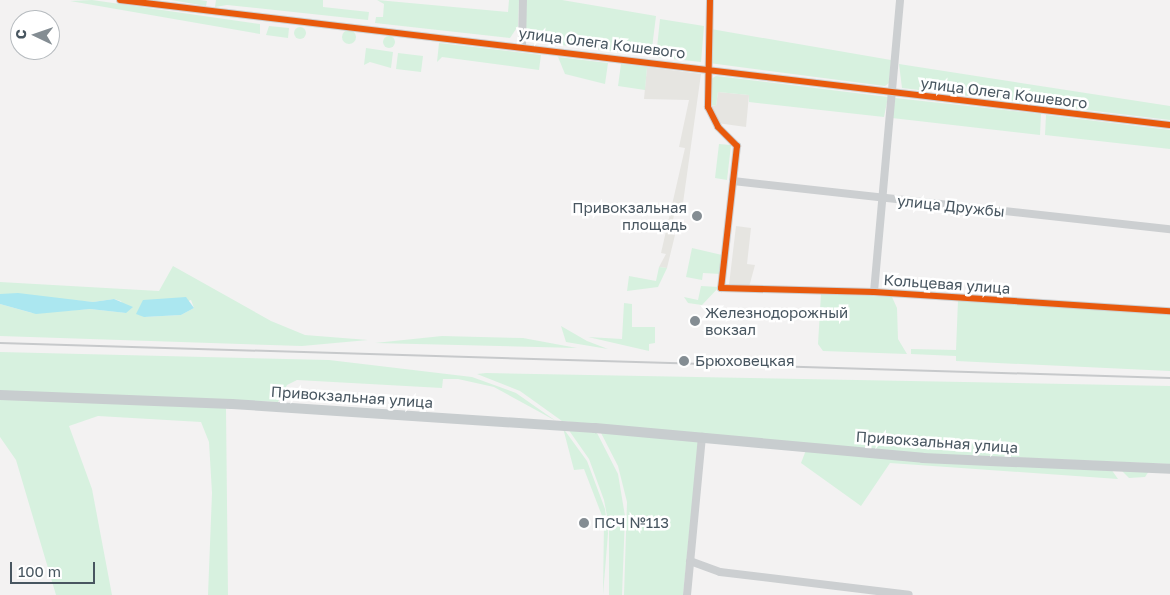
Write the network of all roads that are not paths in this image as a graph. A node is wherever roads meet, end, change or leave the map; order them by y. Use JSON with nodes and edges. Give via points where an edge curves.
{"nodes":[{"id":1,"x":120,"y":0,"type":"edge"},
{"id":2,"x":523,"y":0,"type":"edge"},
{"id":3,"x":710,"y":0,"type":"edge"},
{"id":4,"x":900,"y":0,"type":"edge"},
{"id":5,"x":135,"y":1,"type":"edge"},
{"id":6,"x":522,"y":46,"type":"junction"},
{"id":7,"x":705,"y":69,"type":"junction"},
{"id":8,"x":892,"y":93,"type":"junction"},
{"id":9,"x":1170,"y":125,"type":"edge"},
{"id":10,"x":733,"y":181,"type":"junction"},
{"id":11,"x":882,"y":199,"type":"junction"},
{"id":12,"x":1170,"y":229,"type":"edge"},
{"id":13,"x":874,"y":292,"type":"junction"},
{"id":14,"x":1170,"y":311,"type":"edge"},
{"id":15,"x":0,"y":396,"type":"edge"},
{"id":16,"x":702,"y":437,"type":"junction"},
{"id":17,"x":1170,"y":469,"type":"edge"},
{"id":18,"x":690,"y":561,"type":"junction"},
{"id":19,"x":686,"y":595,"type":"edge"},
{"id":20,"x":909,"y":595,"type":"edge"}],
"edges":[{"from":1,"to":5,"type":"street","name":"улица Олега Кошевого"},
{"from":2,"to":6,"type":"street"},
{"from":3,"to":7,"type":"street"},
{"from":4,"to":8,"type":"street"},
{"from":5,"to":6,"type":"street","name":"улица Олега Кошевого"},
{"from":6,"to":7,"type":"street","name":"улица Олега Кошевого"},
{"from":7,"to":8,"type":"street","name":"улица Олега Кошевого"},
{"from":7,"to":10,"type":"street","via":[[709,110],[718,127],[736,143]]},
{"from":8,"to":9,"type":"street","name":"улица Олега Кошевого"},
{"from":8,"to":11,"type":"street"},
{"from":10,"to":11,"type":"street","name":"улица Дружбы"},
{"from":10,"to":13,"type":"street","name":"Кольцевая улица","via":[[721,288]]},
{"from":11,"to":12,"type":"street","name":"улица Дружбы"},
{"from":11,"to":13,"type":"street"},
{"from":13,"to":14,"type":"street","name":"Кольцевая улица"},
{"from":15,"to":16,"type":"main road","name":"Привокзальная улица","via":[[232,404]]},
{"from":16,"to":17,"type":"main road","name":"Привокзальная улица","via":[[923,458]]},
{"from":16,"to":18,"type":"street"},
{"from":18,"to":19,"type":"street"},
{"from":18,"to":20,"type":"street","via":[[724,573]]}]}
